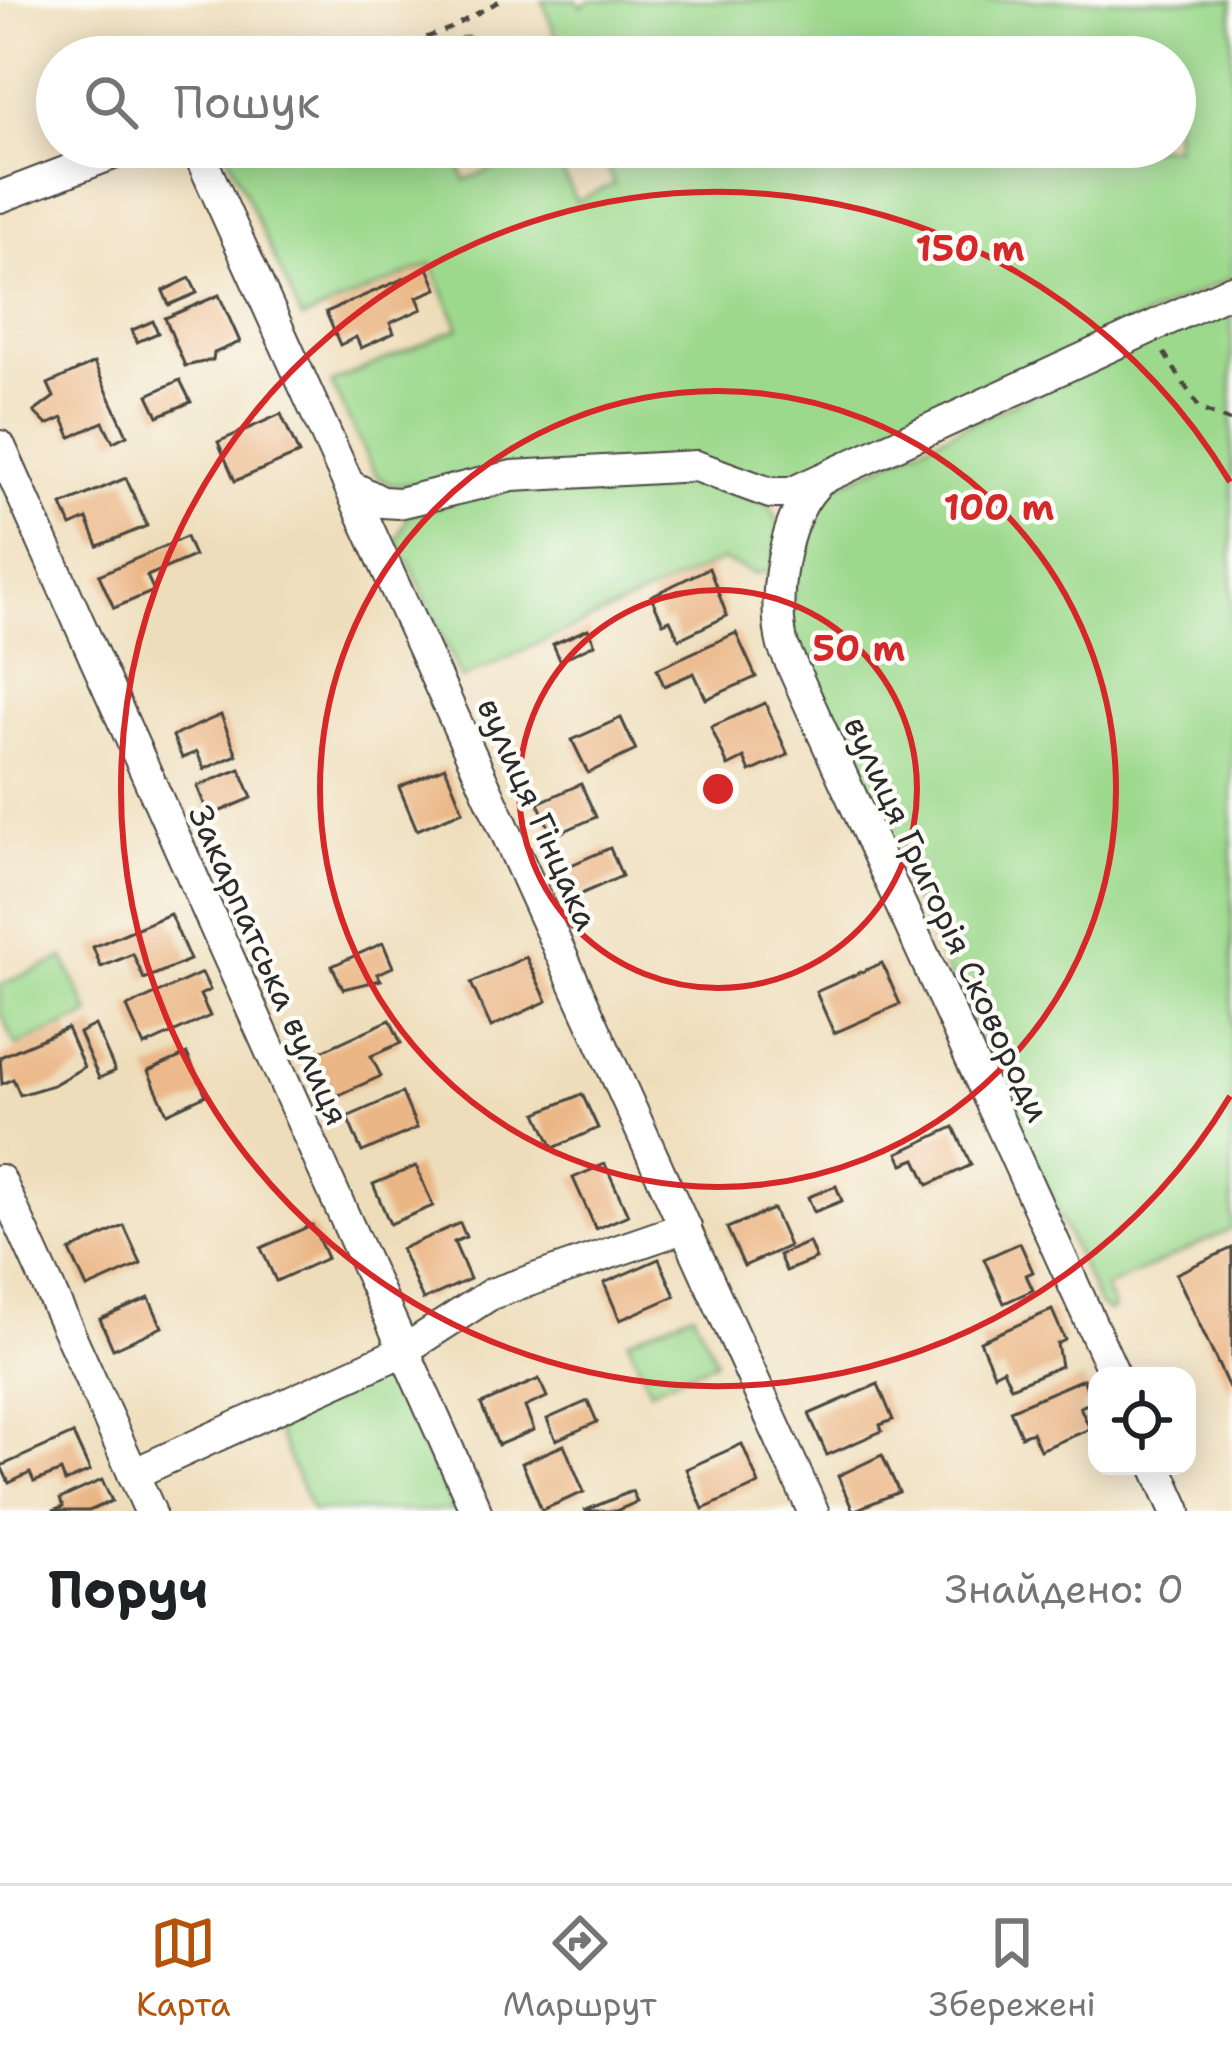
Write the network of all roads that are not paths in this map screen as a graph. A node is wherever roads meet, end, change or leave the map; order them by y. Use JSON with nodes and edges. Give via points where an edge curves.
{"nodes":[{"id":1,"x":76,"y":168,"type":"edge"},
{"id":2,"x":206,"y":168,"type":"edge"},
{"id":3,"x":0,"y":197,"type":"edge"},
{"id":4,"x":1232,"y":290,"type":"edge"},
{"id":5,"x":0,"y":446,"type":"edge"},
{"id":6,"x":351,"y":486,"type":"junction"},
{"id":7,"x":815,"y":486,"type":"junction"},
{"id":8,"x":0,"y":1180,"type":"edge"},
{"id":9,"x":686,"y":1227,"type":"junction"},
{"id":10,"x":401,"y":1352,"type":"junction"},
{"id":11,"x":1111,"y":1367,"type":"edge"},
{"id":12,"x":134,"y":1474,"type":"junction"},
{"id":13,"x":1160,"y":1475,"type":"edge"},
{"id":14,"x":150,"y":1511,"type":"edge"},
{"id":15,"x":476,"y":1511,"type":"edge"},
{"id":16,"x":813,"y":1511,"type":"edge"},
{"id":17,"x":1176,"y":1511,"type":"edge"}],
"edges":[{"from":1,"to":3,"type":"street"},
{"from":2,"to":6,"type":"street","name":"вулиця Гінцака"},
{"from":4,"to":7,"type":"street"},
{"from":5,"to":10,"type":"street","name":"Закарпатська вулиця"},
{"from":6,"to":7,"type":"street","via":[[399,503],[512,476],[696,466],[770,493]]},
{"from":6,"to":9,"type":"street","name":"вулиця Гінцака"},
{"from":7,"to":11,"type":"street","name":"вулиця Григорія Сковороди","via":[[792,524],[779,612],[783,646]]},
{"from":8,"to":12,"type":"street"},
{"from":9,"to":10,"type":"street","via":[[491,1294]]},
{"from":9,"to":16,"type":"street","name":"вулиця Гінцака"},
{"from":10,"to":12,"type":"street"},
{"from":10,"to":15,"type":"street","name":"Закарпатська вулиця"},
{"from":12,"to":14,"type":"street"},
{"from":13,"to":17,"type":"street"}]}
